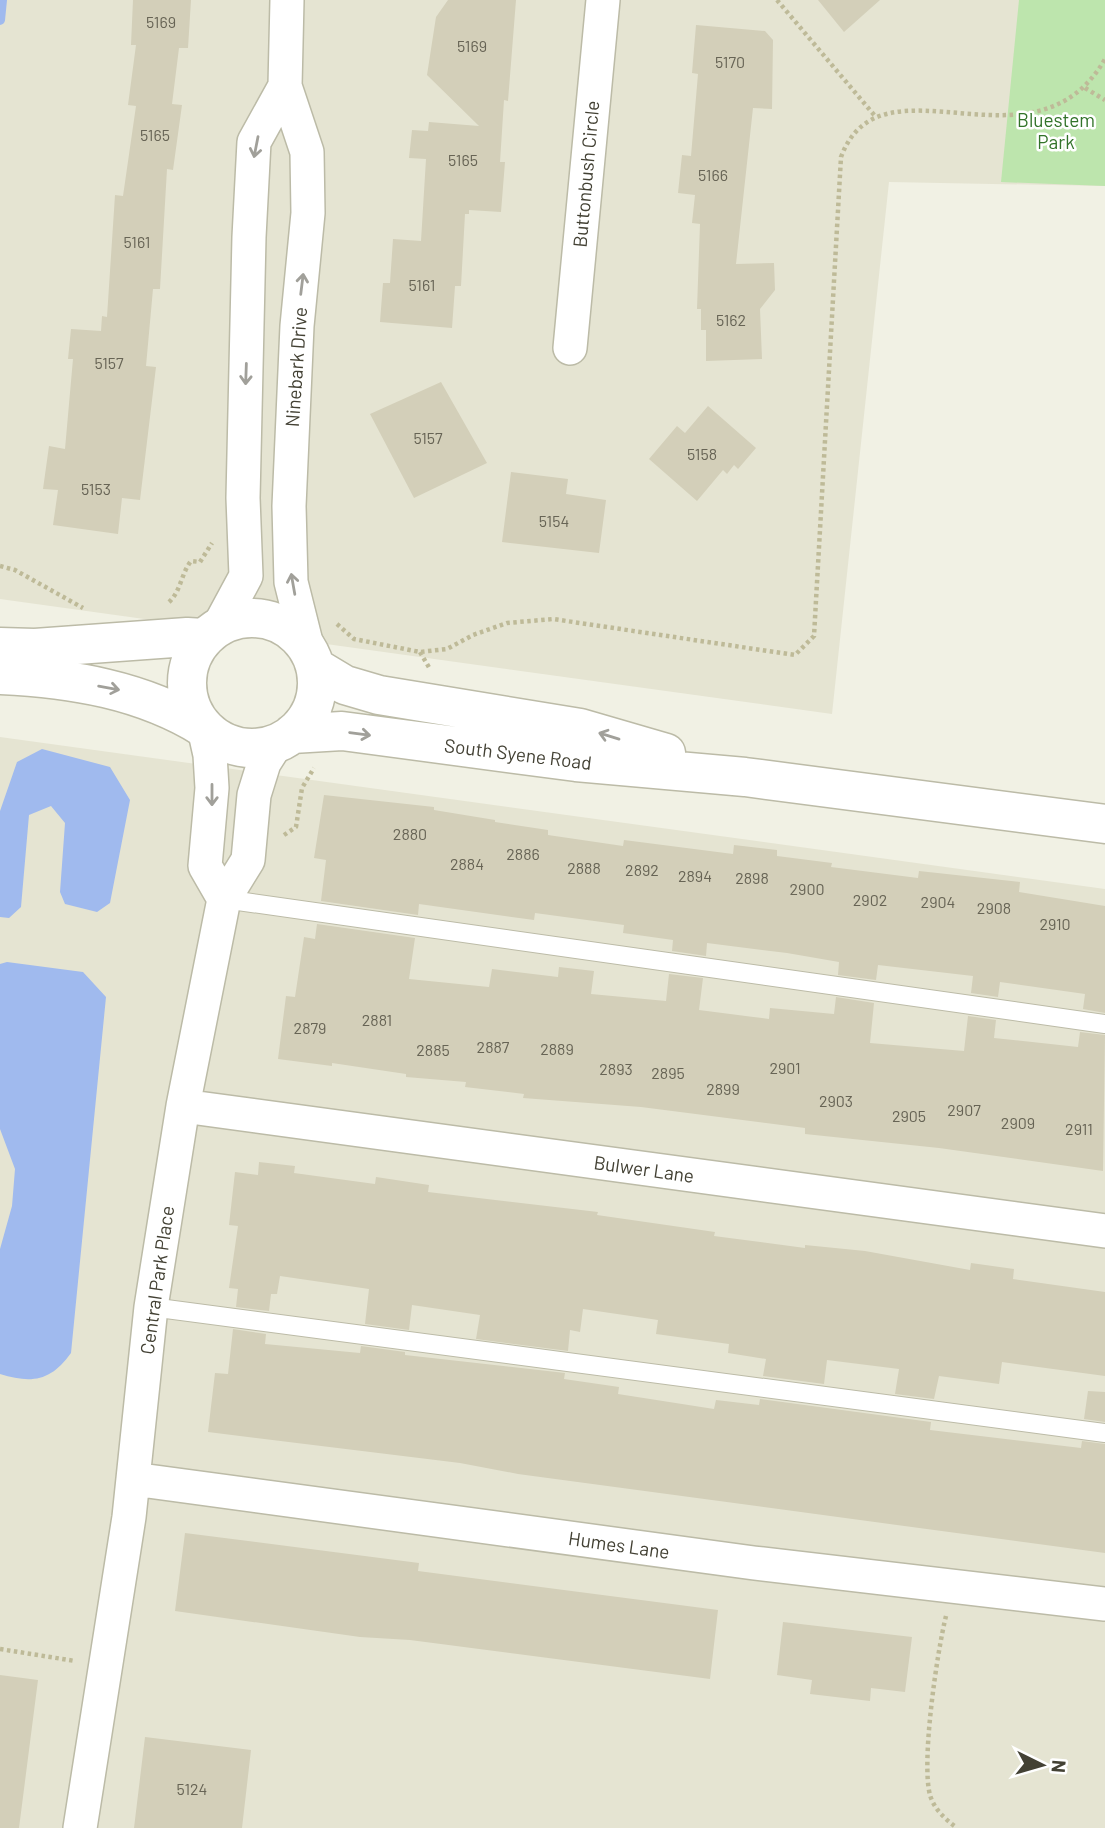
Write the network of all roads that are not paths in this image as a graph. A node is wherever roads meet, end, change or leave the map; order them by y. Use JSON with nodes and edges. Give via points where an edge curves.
{"nodes":[{"id":1,"x":287,"y":0,"type":"edge"},
{"id":2,"x":603,"y":0,"type":"edge"},
{"id":3,"x":285,"y":86,"type":"junction"},
{"id":4,"x":570,"y":348,"type":"dead end"},
{"id":5,"x":212,"y":632,"type":"junction"},
{"id":6,"x":0,"y":647,"type":"edge"},
{"id":7,"x":312,"y":659,"type":"junction"},
{"id":8,"x":0,"y":675,"type":"edge"},
{"id":9,"x":204,"y":728,"type":"junction"},
{"id":10,"x":284,"y":739,"type":"junction"},
{"id":11,"x":745,"y":777,"type":"junction"},
{"id":12,"x":1105,"y":824,"type":"edge"},
{"id":13,"x":224,"y":899,"type":"junction"},
{"id":14,"x":1105,"y":1024,"type":"edge"},
{"id":15,"x":183,"y":1106,"type":"junction"},
{"id":16,"x":1105,"y":1231,"type":"edge"},
{"id":17,"x":151,"y":1307,"type":"junction"},
{"id":18,"x":1105,"y":1433,"type":"edge"},
{"id":19,"x":133,"y":1479,"type":"junction"},
{"id":20,"x":1105,"y":1604,"type":"edge"},
{"id":21,"x":80,"y":1828,"type":"edge"}],
"edges":[{"from":1,"to":3,"type":"street","name":"Ninebark Drive"},
{"from":2,"to":4,"type":"street","name":"Buttonbush Circle"},
{"from":3,"to":5,"type":"street","name":"Ninebark Drive","one_way":true,"via":[[254,142],[243,485],[246,576]]},
{"from":7,"to":3,"type":"street","name":"Ninebark Drive","one_way":true,"via":[[291,582],[288,471],[308,214],[307,152]]},
{"from":5,"to":6,"type":"street","name":"South Syene Road"},
{"from":5,"to":7,"type":"street","name":"South Syene Road","via":[[235,620],[269,620],[298,637]]},
{"from":5,"to":9,"type":"street","via":[[193,655],[187,673],[187,693]]},
{"from":7,"to":10,"type":"street","via":[[317,686],[314,704]]},
{"from":11,"to":7,"type":"street","name":"South Syene Road","one_way":true,"via":[[580,727],[379,695],[345,685]]},
{"from":8,"to":9,"type":"street","name":"South Syene Road","one_way":true,"via":[[41,676],[120,689],[177,711]]},
{"from":9,"to":10,"type":"street","name":"South Syene Road","via":[[237,747],[257,748]]},
{"from":9,"to":13,"type":"street","one_way":true,"via":[[212,788],[205,866]]},
{"from":10,"to":11,"type":"street","name":"South Syene Road","one_way":true,"via":[[342,731],[576,762]]},
{"from":10,"to":13,"type":"street","name":"Central Park Place","via":[[264,763],[254,795],[248,860]]},
{"from":11,"to":12,"type":"street","name":"South Syene Road"},
{"from":13,"to":14,"type":"lane"},
{"from":13,"to":15,"type":"street","name":"Central Park Place"},
{"from":15,"to":16,"type":"street","name":"Bulwer Lane"},
{"from":15,"to":17,"type":"street","name":"Central Park Place"},
{"from":17,"to":18,"type":"lane"},
{"from":17,"to":19,"type":"street","name":"Central Park Place"},
{"from":19,"to":20,"type":"street","name":"Humes Lane","via":[[727,1559]]},
{"from":19,"to":21,"type":"street","name":"Central Park Place"}]}
